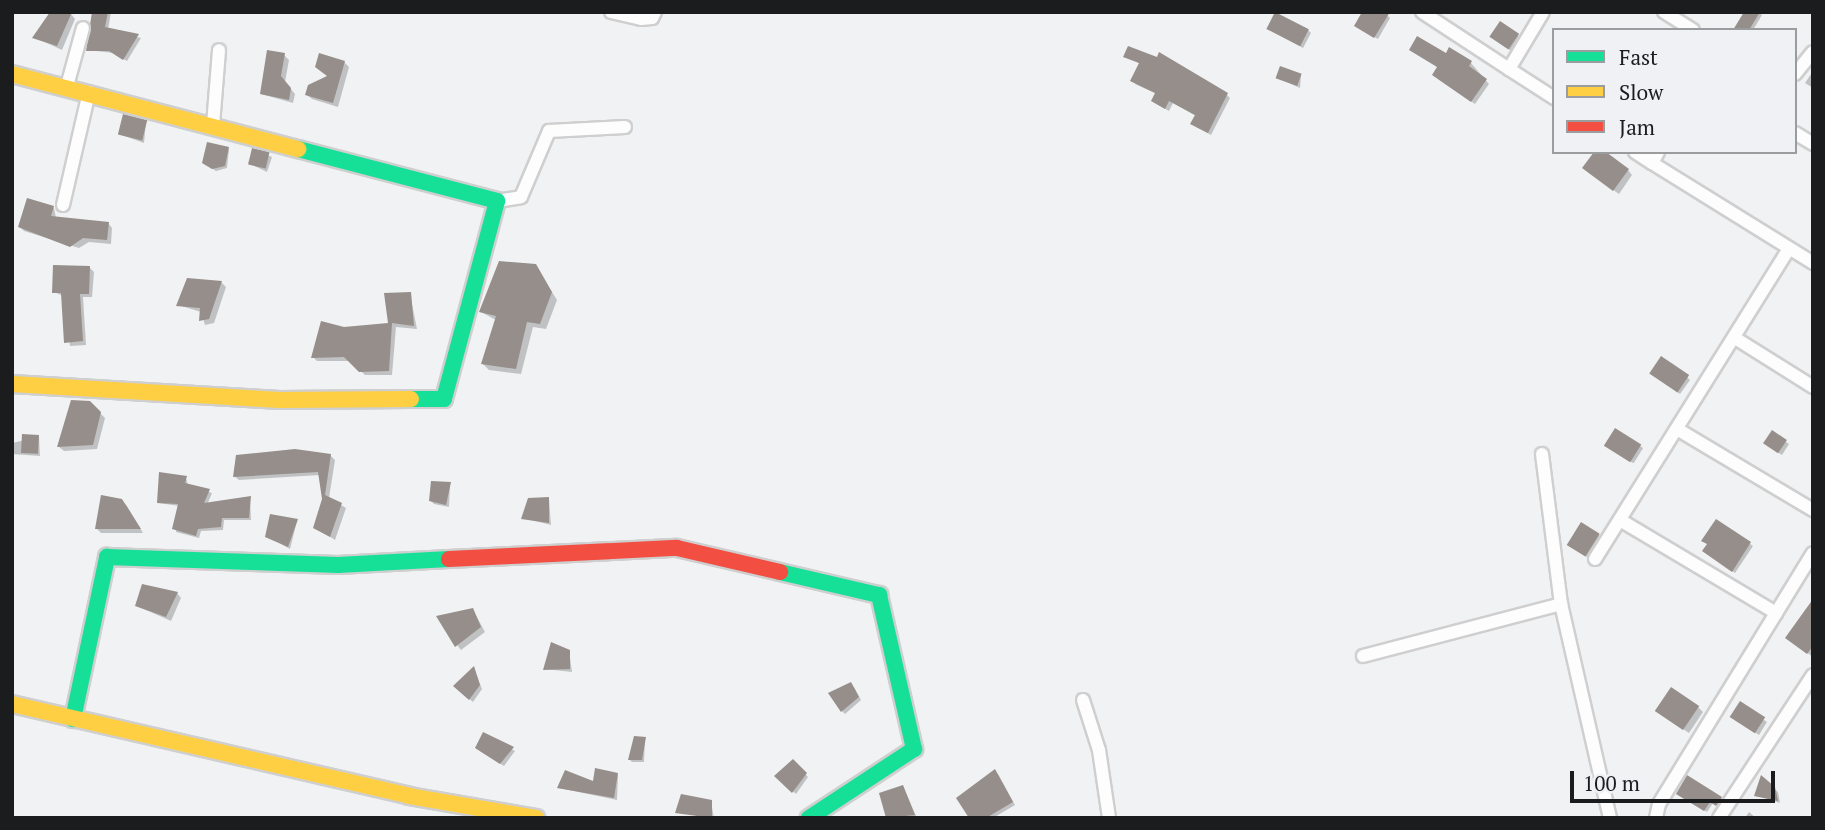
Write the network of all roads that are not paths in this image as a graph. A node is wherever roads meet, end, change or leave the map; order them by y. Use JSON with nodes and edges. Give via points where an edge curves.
{"nodes":[{"id":1,"x":611,"y":12,"type":"edge"},
{"id":2,"x":655,"y":12,"type":"edge"},
{"id":3,"x":1422,"y":12,"type":"edge"},
{"id":4,"x":1543,"y":12,"type":"edge"},
{"id":5,"x":1664,"y":12,"type":"edge"},
{"id":6,"x":83,"y":27,"type":"dead end"},
{"id":7,"x":1690,"y":28,"type":"edge"},
{"id":8,"x":219,"y":50,"type":"dead end"},
{"id":9,"x":1813,"y":52,"type":"edge"},
{"id":10,"x":1509,"y":69,"type":"junction"},
{"id":11,"x":1797,"y":72,"type":"edge"},
{"id":12,"x":12,"y":74,"type":"edge"},
{"id":13,"x":67,"y":86,"type":"junction"},
{"id":14,"x":89,"y":92,"type":"junction"},
{"id":15,"x":1552,"y":97,"type":"edge"},
{"id":16,"x":214,"y":125,"type":"junction"},
{"id":17,"x":625,"y":127,"type":"dead end"},
{"id":18,"x":1797,"y":134,"type":"edge"},
{"id":19,"x":1813,"y":144,"type":"edge"},
{"id":20,"x":1655,"y":158,"type":"edge"},
{"id":21,"x":496,"y":201,"type":"junction"},
{"id":22,"x":63,"y":205,"type":"dead end"},
{"id":23,"x":1789,"y":249,"type":"junction"},
{"id":24,"x":1813,"y":263,"type":"edge"},
{"id":25,"x":1735,"y":338,"type":"junction"},
{"id":26,"x":12,"y":384,"type":"edge"},
{"id":27,"x":1813,"y":387,"type":"edge"},
{"id":28,"x":1677,"y":429,"type":"junction"},
{"id":29,"x":1542,"y":454,"type":"dead end"},
{"id":30,"x":1813,"y":510,"type":"edge"},
{"id":31,"x":1620,"y":520,"type":"junction"},
{"id":32,"x":1813,"y":553,"type":"edge"},
{"id":33,"x":1595,"y":559,"type":"dead end"},
{"id":34,"x":1560,"y":604,"type":"junction"},
{"id":35,"x":1776,"y":613,"type":"junction"},
{"id":36,"x":1363,"y":656,"type":"dead end"},
{"id":37,"x":1813,"y":675,"type":"edge"},
{"id":38,"x":1083,"y":700,"type":"dead end"},
{"id":39,"x":12,"y":704,"type":"edge"},
{"id":40,"x":73,"y":719,"type":"junction"},
{"id":41,"x":536,"y":818,"type":"edge"},
{"id":42,"x":809,"y":818,"type":"edge"},
{"id":43,"x":1109,"y":818,"type":"edge"},
{"id":44,"x":1610,"y":818,"type":"edge"},
{"id":45,"x":1656,"y":818,"type":"edge"},
{"id":46,"x":1719,"y":818,"type":"edge"}],
"edges":[{"from":1,"to":2,"type":"street","via":[[641,19],[652,18]]},
{"from":3,"to":10,"type":"street"},
{"from":4,"to":10,"type":"street"},
{"from":5,"to":7,"type":"street"},
{"from":6,"to":13,"type":"street"},
{"from":8,"to":16,"type":"street"},
{"from":9,"to":11,"type":"street"},
{"from":10,"to":15,"type":"street"},
{"from":12,"to":13,"type":"street"},
{"from":13,"to":14,"type":"street"},
{"from":14,"to":16,"type":"street"},
{"from":14,"to":22,"type":"street"},
{"from":16,"to":21,"type":"street"},
{"from":17,"to":21,"type":"street","via":[[549,131],[521,197]]},
{"from":18,"to":19,"type":"street"},
{"from":20,"to":23,"type":"street"},
{"from":21,"to":26,"type":"street","via":[[444,399],[280,400]]},
{"from":23,"to":24,"type":"street"},
{"from":23,"to":25,"type":"street"},
{"from":25,"to":27,"type":"street"},
{"from":25,"to":28,"type":"street"},
{"from":28,"to":30,"type":"street"},
{"from":28,"to":31,"type":"street"},
{"from":29,"to":34,"type":"street"},
{"from":31,"to":33,"type":"street"},
{"from":31,"to":35,"type":"street"},
{"from":32,"to":35,"type":"street"},
{"from":34,"to":36,"type":"street"},
{"from":34,"to":44,"type":"street"},
{"from":35,"to":45,"type":"street","via":[[1659,804]]},
{"from":37,"to":46,"type":"street"},
{"from":38,"to":43,"type":"street","via":[[1099,750]]},
{"from":39,"to":40,"type":"street"},
{"from":40,"to":41,"type":"street","via":[[409,796]]},
{"from":40,"to":42,"type":"street","via":[[107,557],[338,565],[677,548],[879,595],[914,749]]}]}
